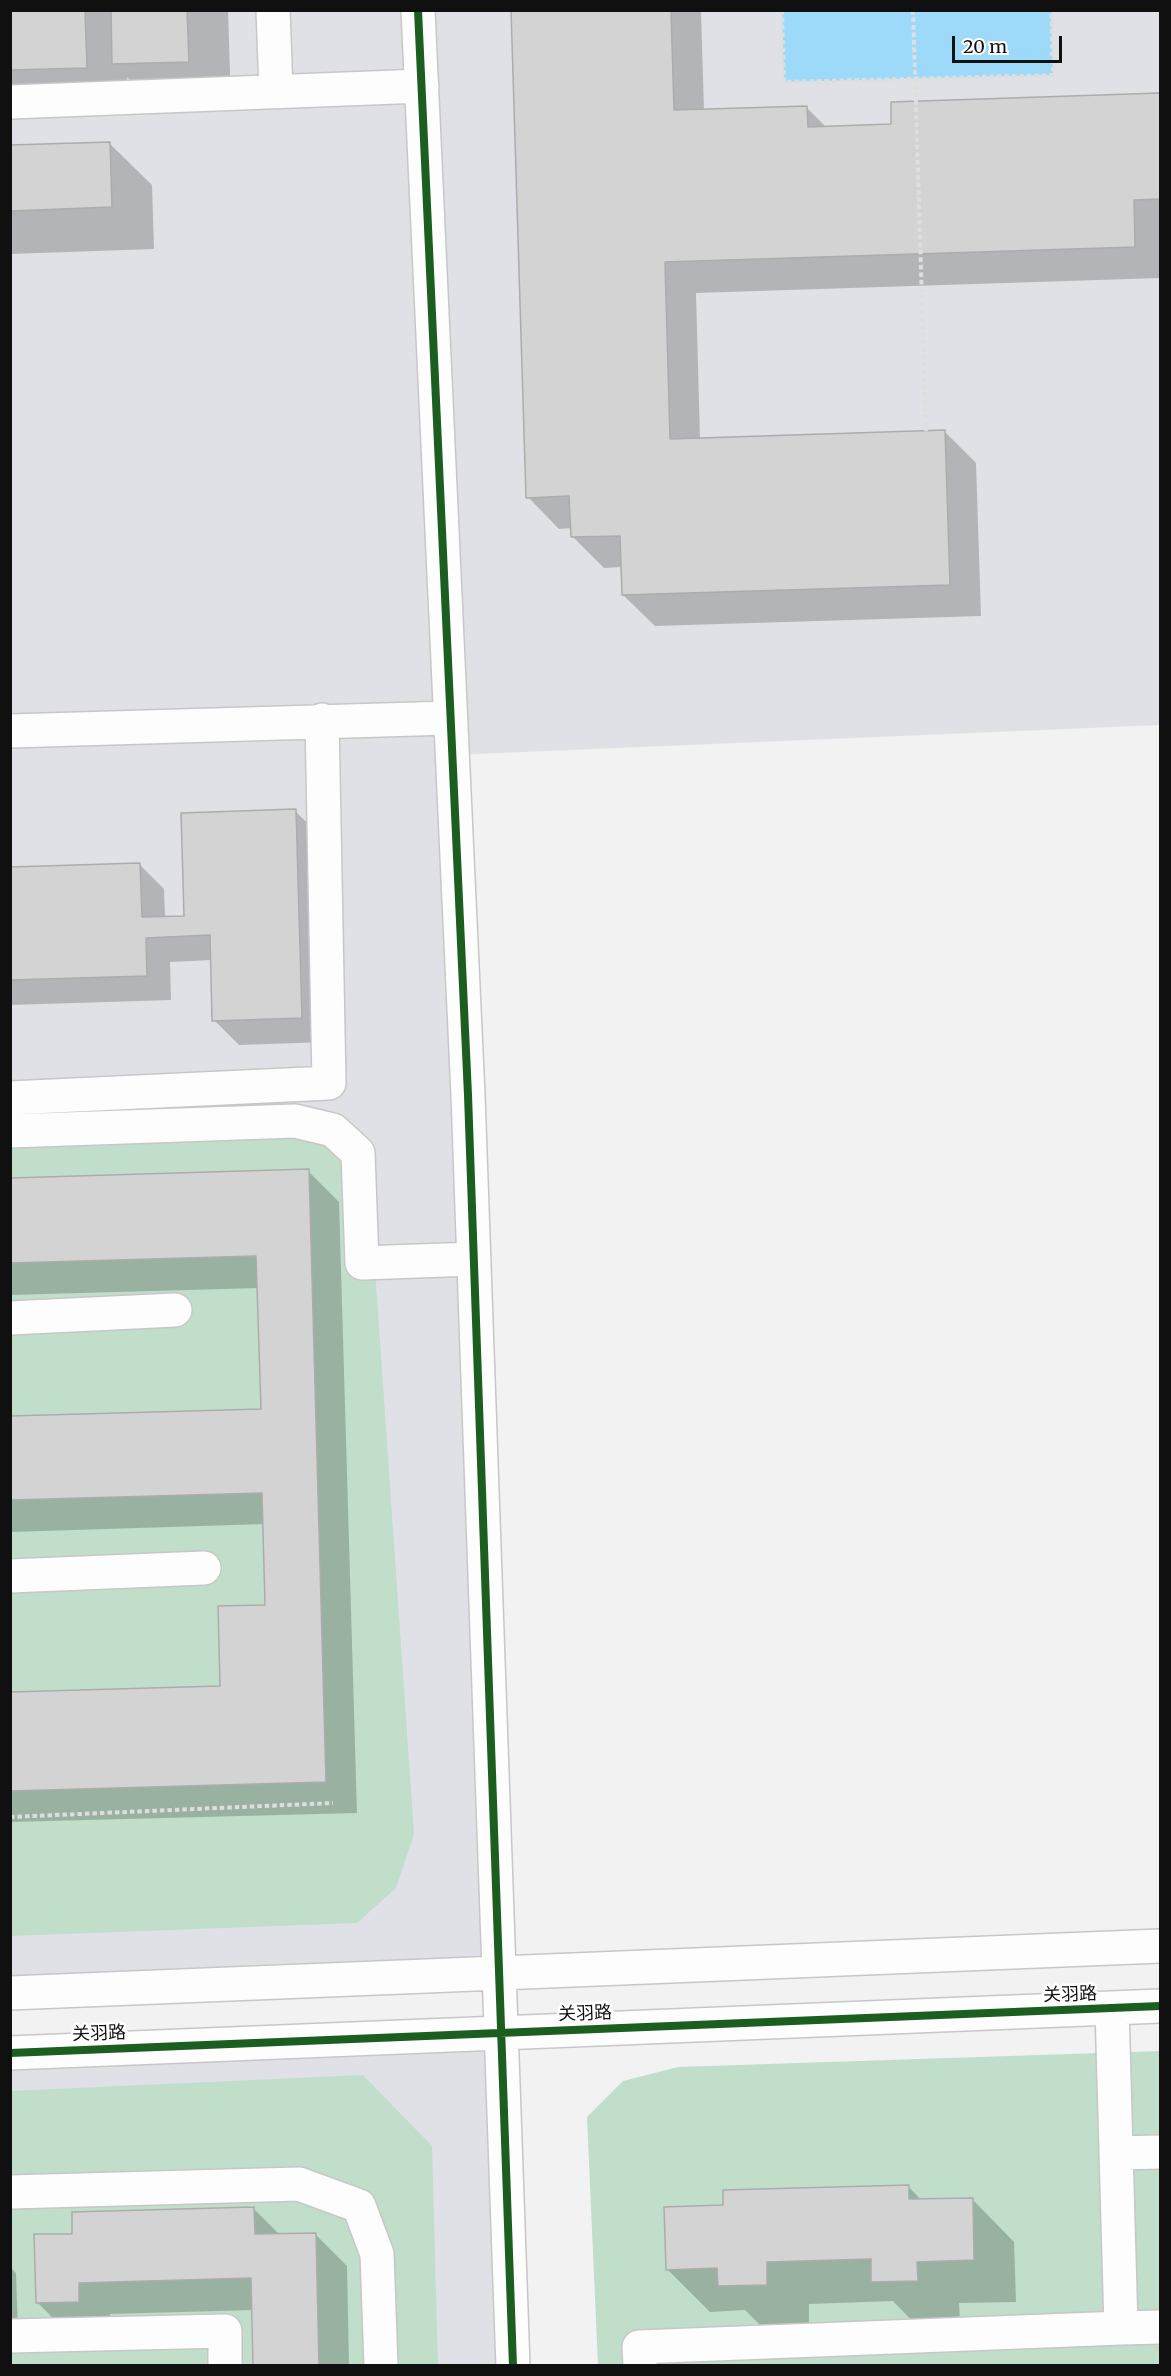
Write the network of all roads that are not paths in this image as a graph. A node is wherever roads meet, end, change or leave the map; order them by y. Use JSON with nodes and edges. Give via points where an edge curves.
{"nodes":[{"id":1,"x":273,"y":10,"type":"edge"},
{"id":2,"x":418,"y":10,"type":"edge"},
{"id":3,"x":422,"y":86,"type":"junction"},
{"id":4,"x":276,"y":92,"type":"junction"},
{"id":5,"x":10,"y":102,"type":"edge"},
{"id":6,"x":450,"y":718,"type":"junction"},
{"id":7,"x":322,"y":720,"type":"junction"},
{"id":8,"x":10,"y":731,"type":"edge"},
{"id":9,"x":10,"y":1098,"type":"edge"},
{"id":10,"x":10,"y":1131,"type":"edge"},
{"id":11,"x":473,"y":1259,"type":"junction"},
{"id":12,"x":175,"y":1310,"type":"dead end"},
{"id":13,"x":10,"y":1318,"type":"edge"},
{"id":14,"x":204,"y":1568,"type":"dead end"},
{"id":15,"x":10,"y":1576,"type":"edge"},
{"id":16,"x":1161,"y":1946,"type":"edge"},
{"id":17,"x":499,"y":1973,"type":"junction"},
{"id":18,"x":10,"y":1993,"type":"edge"},
{"id":19,"x":1161,"y":2006,"type":"edge"},
{"id":20,"x":1112,"y":2008,"type":"junction"},
{"id":21,"x":501,"y":2033,"type":"junction"},
{"id":22,"x":10,"y":2053,"type":"edge"},
{"id":23,"x":1161,"y":2152,"type":"edge"},
{"id":24,"x":1116,"y":2153,"type":"junction"},
{"id":25,"x":10,"y":2192,"type":"edge"},
{"id":26,"x":1161,"y":2327,"type":"edge"},
{"id":27,"x":1121,"y":2328,"type":"junction"},
{"id":28,"x":10,"y":2336,"type":"edge"},
{"id":29,"x":225,"y":2366,"type":"edge"},
{"id":30,"x":381,"y":2366,"type":"edge"},
{"id":31,"x":513,"y":2366,"type":"edge"},
{"id":32,"x":640,"y":2366,"type":"edge"}],
"edges":[{"from":1,"to":4,"type":"street"},
{"from":2,"to":3,"type":"street"},
{"from":3,"to":4,"type":"street"},
{"from":3,"to":6,"type":"street"},
{"from":4,"to":5,"type":"street"},
{"from":6,"to":7,"type":"street"},
{"from":6,"to":11,"type":"street"},
{"from":7,"to":8,"type":"street"},
{"from":7,"to":9,"type":"street","via":[[329,1083]]},
{"from":10,"to":11,"type":"street","via":[[295,1121],[333,1130],[358,1153],[362,1263]]},
{"from":11,"to":17,"type":"street"},
{"from":12,"to":13,"type":"street"},
{"from":14,"to":15,"type":"street"},
{"from":16,"to":17,"type":"street"},
{"from":17,"to":18,"type":"street"},
{"from":17,"to":21,"type":"street"},
{"from":19,"to":20,"type":"street","name":"关羽路"},
{"from":20,"to":21,"type":"street","name":"关羽路"},
{"from":20,"to":24,"type":"street"},
{"from":21,"to":22,"type":"street","name":"关羽路"},
{"from":21,"to":31,"type":"street"},
{"from":23,"to":24,"type":"street"},
{"from":24,"to":27,"type":"street"},
{"from":25,"to":30,"type":"street","via":[[299,2184],[359,2206],[377,2254]]},
{"from":26,"to":27,"type":"street"},
{"from":27,"to":32,"type":"street","via":[[639,2347]]},
{"from":28,"to":29,"type":"street","via":[[225,2331]]}]}
